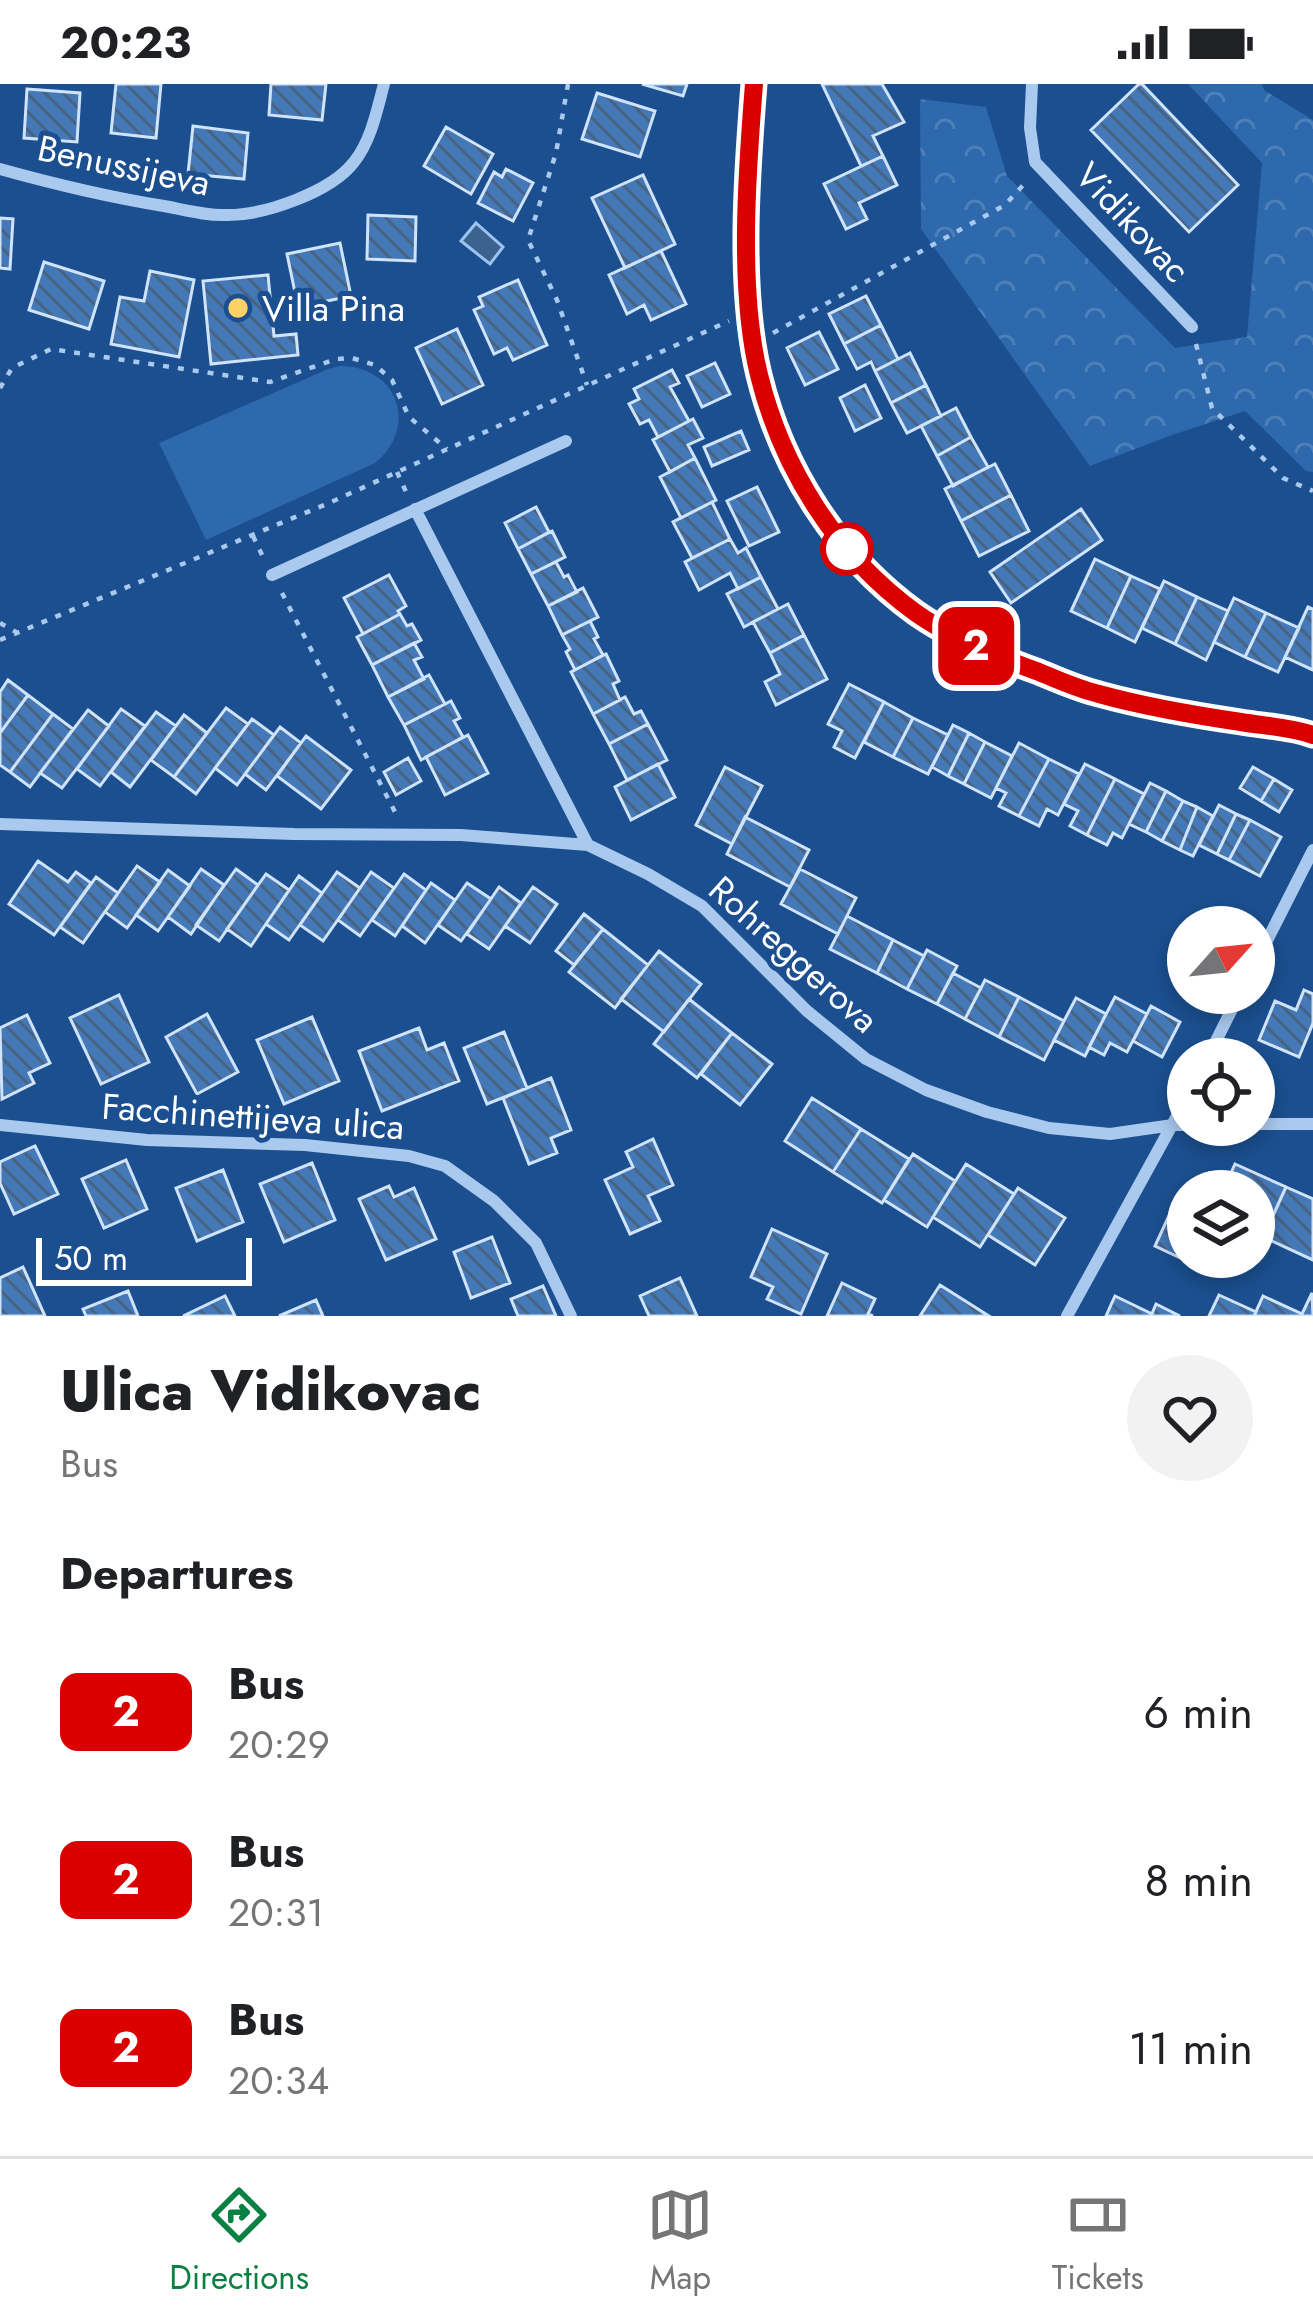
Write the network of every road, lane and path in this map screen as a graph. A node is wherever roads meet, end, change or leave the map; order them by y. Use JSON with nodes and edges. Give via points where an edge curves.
{"nodes":[{"id":1,"x":384,"y":84,"type":"edge"},
{"id":2,"x":568,"y":84,"type":"edge"},
{"id":3,"x":754,"y":84,"type":"edge"},
{"id":4,"x":1032,"y":84,"type":"edge"},
{"id":5,"x":1035,"y":162,"type":"junction"},
{"id":6,"x":0,"y":169,"type":"edge"},
{"id":7,"x":740,"y":316,"type":"dead end"},
{"id":8,"x":1192,"y":327,"type":"joint"},
{"id":9,"x":769,"y":335,"type":"dead end"},
{"id":10,"x":587,"y":386,"type":"junction"},
{"id":11,"x":0,"y":388,"type":"edge"},
{"id":12,"x":566,"y":441,"type":"dead end"},
{"id":13,"x":447,"y":449,"type":"junction"},
{"id":14,"x":397,"y":472,"type":"junction"},
{"id":15,"x":403,"y":483,"type":"dead end"},
{"id":16,"x":1313,"y":491,"type":"edge"},
{"id":17,"x":415,"y":509,"type":"junction"},
{"id":18,"x":253,"y":536,"type":"junction"},
{"id":19,"x":259,"y":548,"type":"dead end"},
{"id":20,"x":272,"y":574,"type":"dead end"},
{"id":21,"x":290,"y":607,"type":"dead end"},
{"id":22,"x":0,"y":623,"type":"edge"},
{"id":23,"x":17,"y":633,"type":"junction"},
{"id":24,"x":0,"y":640,"type":"edge"},
{"id":25,"x":1313,"y":735,"type":"edge"},
{"id":26,"x":0,"y":824,"type":"edge"},
{"id":27,"x":406,"y":834,"type":"junction"},
{"id":28,"x":588,"y":845,"type":"junction"},
{"id":29,"x":1313,"y":850,"type":"edge"},
{"id":30,"x":1275,"y":925,"type":"edge"},
{"id":31,"x":1275,"y":1124,"type":"edge"},
{"id":32,"x":1313,"y":1124,"type":"edge"},
{"id":33,"x":0,"y":1125,"type":"edge"},
{"id":34,"x":1167,"y":1126,"type":"edge"},
{"id":35,"x":1167,"y":1136,"type":"edge"},
{"id":36,"x":572,"y":1316,"type":"edge"},
{"id":37,"x":1067,"y":1316,"type":"edge"}],
"edges":[{"from":1,"to":6,"type":"street","name":"Benussijeva","via":[[351,167],[267,209],[208,214]]},
{"from":2,"to":10,"type":"path","via":[[528,239]]},
{"from":3,"to":25,"type":"street","via":[[748,253],[758,372],[783,444],[836,536],[919,614],[1005,660],[1094,693]]},
{"from":4,"to":5,"type":"street","name":"Vidikovac"},
{"from":5,"to":8,"type":"street","name":"Vidikovac"},
{"from":5,"to":9,"type":"path","via":[[1005,205]]},
{"from":7,"to":10,"type":"path"},
{"from":8,"to":16,"type":"path","via":[[1212,408],[1283,478]]},
{"from":10,"to":13,"type":"path"},
{"from":11,"to":13,"type":"path","via":[[12,368],[51,350],[270,382],[352,358],[392,380],[409,417]]},
{"from":12,"to":17,"type":"street"},
{"from":13,"to":14,"type":"path"},
{"from":14,"to":15,"type":"path"},
{"from":14,"to":18,"type":"path"},
{"from":17,"to":20,"type":"street"},
{"from":17,"to":28,"type":"street"},
{"from":18,"to":19,"type":"path"},
{"from":18,"to":23,"type":"path"},
{"from":21,"to":27,"type":"path"},
{"from":22,"to":23,"type":"path"},
{"from":23,"to":24,"type":"path"},
{"from":26,"to":27,"type":"street","name":"Rohreggerova"},
{"from":27,"to":28,"type":"street","name":"Rohreggerova"},
{"from":28,"to":34,"type":"street","name":"Rohreggerova","via":[[702,906],[807,1011],[897,1077],[1049,1128],[1110,1134]]},
{"from":29,"to":30,"type":"street"},
{"from":31,"to":32,"type":"street"},
{"from":33,"to":36,"type":"street","name":"Facchinettijeva ulica","via":[[305,1145],[445,1166],[536,1243]]},
{"from":35,"to":37,"type":"street"}]}
